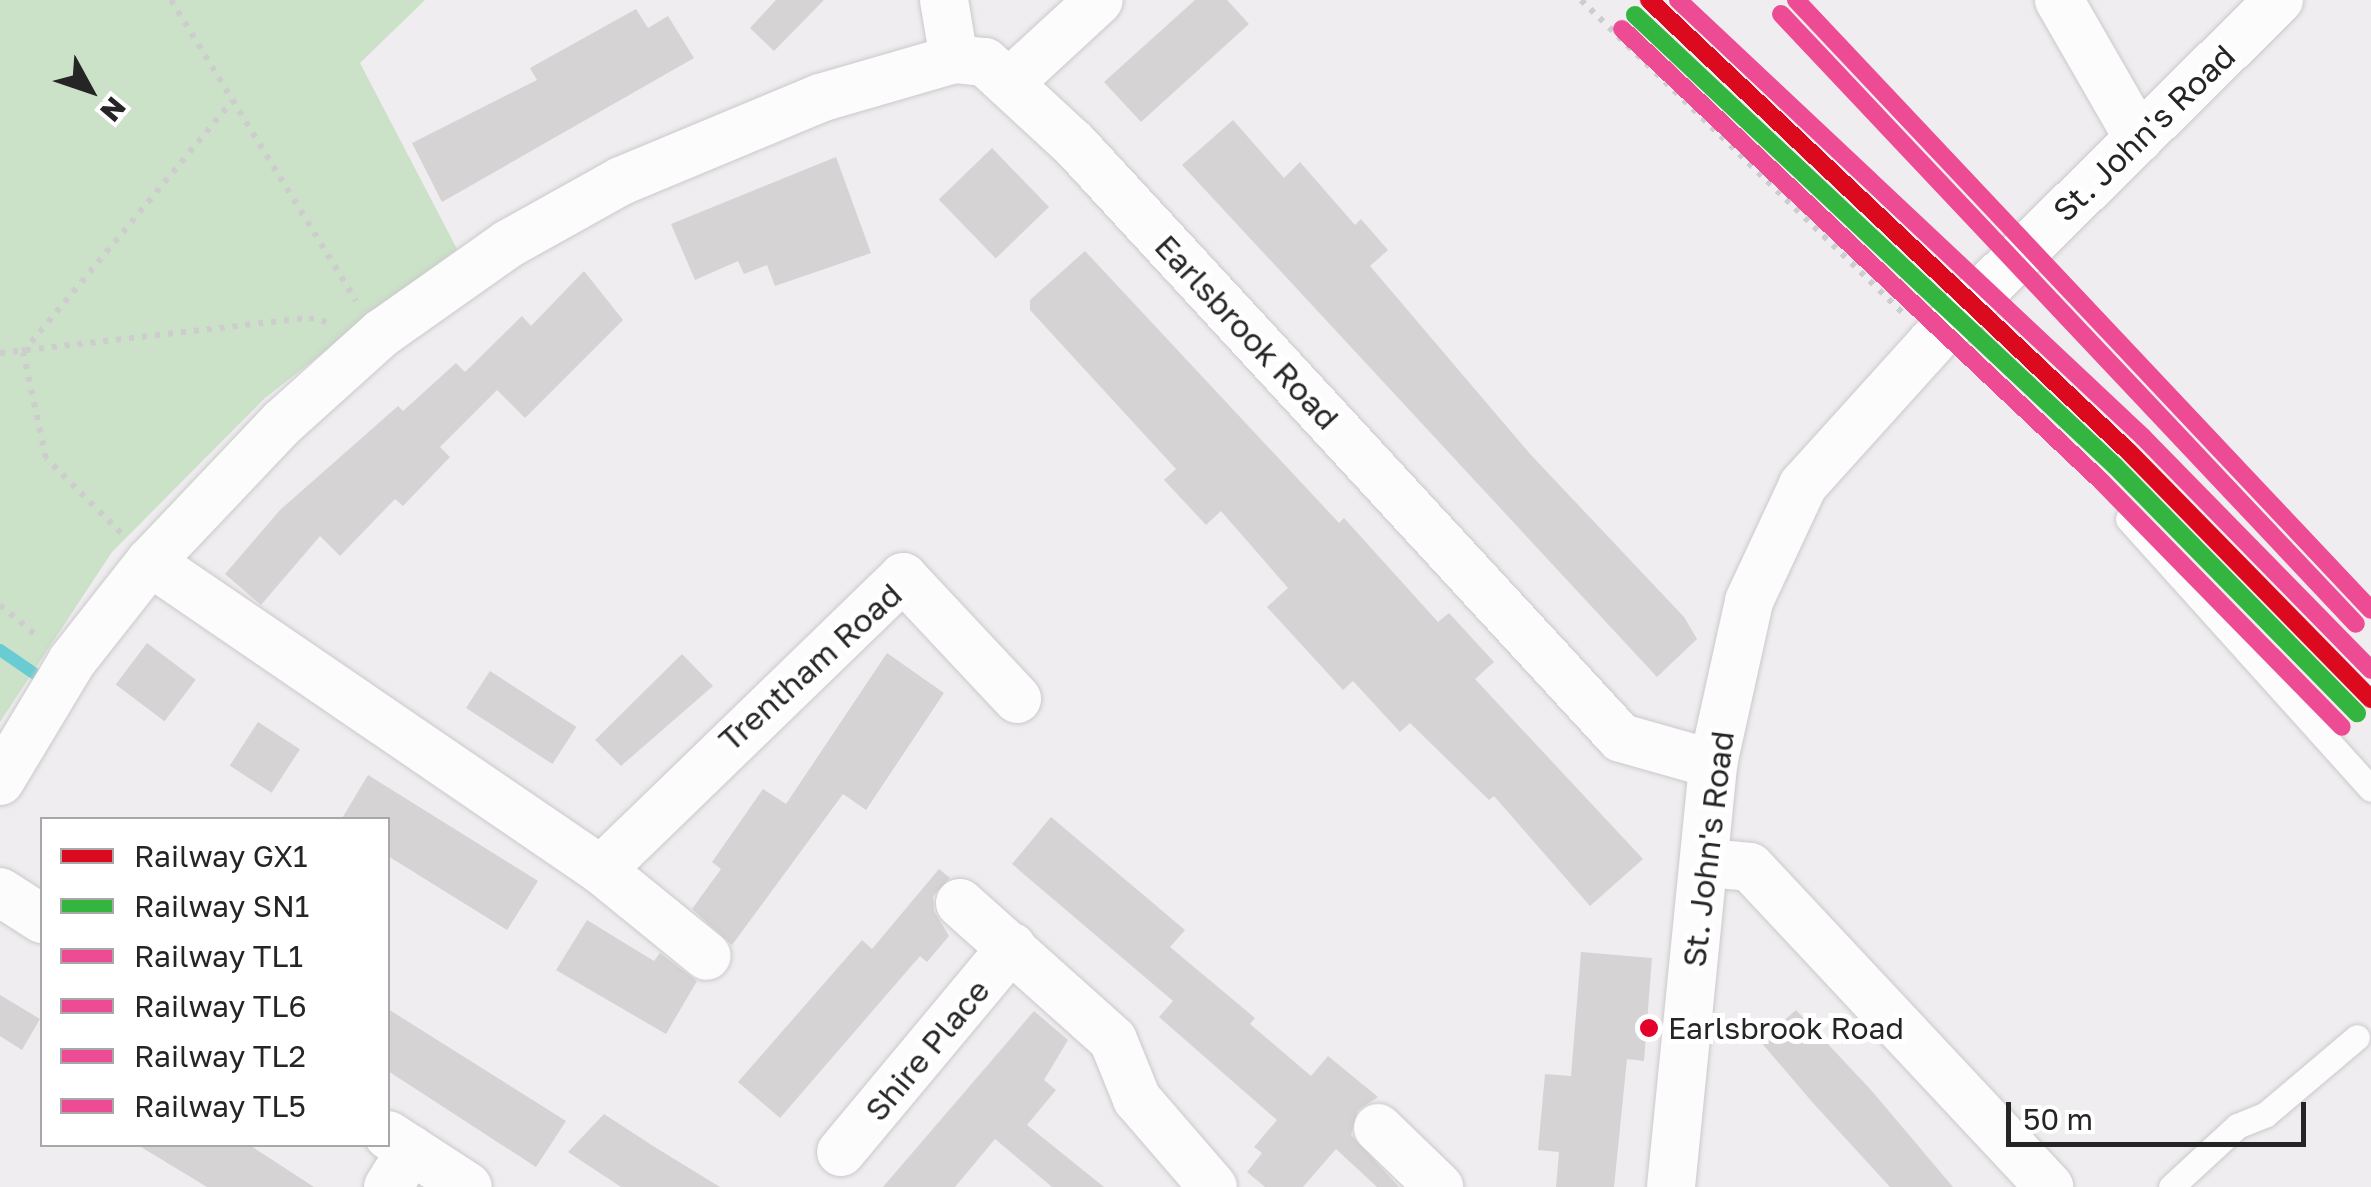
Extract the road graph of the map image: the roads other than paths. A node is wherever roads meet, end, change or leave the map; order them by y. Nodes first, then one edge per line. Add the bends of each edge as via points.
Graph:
1 (944, 0) edge
2 (1099, 0) edge
3 (2059, 0) edge
4 (2280, 0) edge
5 (954, 60) junction
6 (1010, 83) junction
7 (2139, 139) junction
8 (2128, 520) dead end
9 (150, 562) junction
10 (1018, 699) dead end
11 (1713, 764) junction
12 (0, 781) edge
13 (2371, 789) edge
14 (1708, 863) junction
15 (601, 870) junction
16 (0, 892) edge
17 (960, 904) dead end
18 (40, 917) edge
19 (1012, 948) junction
20 (707, 956) dead end
21 (2357, 1037) dead end
22 (1378, 1128) dead end
23 (841, 1152) dead end
24 (396, 1158) edge
25 (468, 1187) edge
26 (1212, 1187) edge
27 (1439, 1187) edge
28 (1671, 1187) edge
29 (2049, 1187) edge
30 (2171, 1187) edge

1 - 5 street
2 - 6 street
3 - 7 street
4 - 7 street, St. John's Road
5 - 6 street, Earlsbrook Road via 984,62
5 - 9 street via 820,98 621,181 508,244 382,334 283,422
6 - 11 street, Earlsbrook Road via 1074,144 1621,738
7 - 11 street, St. John's Road via 1932,341 1803,485 1749,601
8 - 13 lane
9 - 12 street via 72,661
9 - 15 street
10 - 15 street, Trentham Road via 902,577
11 - 14 street, St. John's Road
14 - 28 street, St. John's Road
14 - 29 street via 1750,868
15 - 20 street
16 - 18 street
17 - 19 street, Shire Place
19 - 23 street, Shire Place
19 - 26 street, Shire Place via 1113,1040 1137,1099
21 - 30 lane via 2266,1114 2237,1126
22 - 27 street
24 - 25 street

